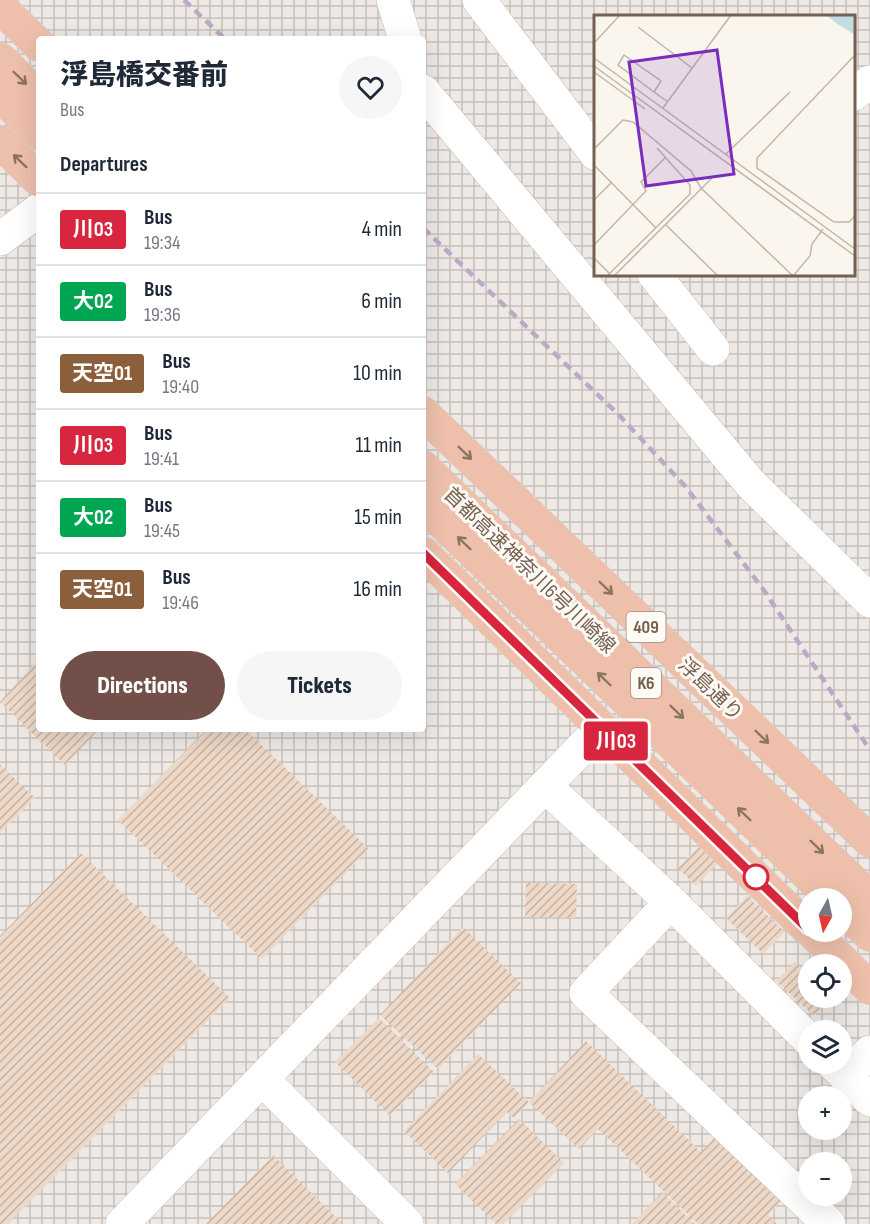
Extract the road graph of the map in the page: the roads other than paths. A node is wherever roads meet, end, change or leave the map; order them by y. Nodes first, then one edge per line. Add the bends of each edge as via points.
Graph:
1 (393, 0) edge
2 (479, 0) edge
3 (0, 7) edge
4 (404, 36) edge
5 (36, 42) edge
6 (0, 59) edge
7 (870, 82) edge
8 (855, 93) edge
9 (36, 94) edge
10 (426, 95) edge
11 (0, 96) edge
12 (36, 130) edge
13 (0, 142) edge
14 (594, 151) edge
15 (36, 177) edge
16 (36, 212) edge
17 (0, 239) edge
18 (656, 276) edge
19 (713, 349) dead end
20 (426, 416) edge
21 (426, 470) edge
22 (426, 507) edge
23 (426, 556) edge
24 (870, 601) edge
25 (602, 727) junction
26 (545, 786) junction
27 (870, 841) edge
28 (822, 888) edge
29 (870, 898) edge
30 (671, 902) junction
31 (798, 918) edge
32 (852, 918) edge
33 (870, 935) edge
34 (822, 942) edge
35 (870, 988) edge
36 (798, 1029) edge
37 (870, 1052) edge
38 (852, 1062) edge
39 (843, 1074) edge
40 (262, 1079) junction
41 (870, 1100) edge
42 (122, 1224) edge
43 (407, 1224) edge
44 (830, 1224) edge

1 - 4 lane
2 - 14 lane
3 - 5 highway
6 -> 9 highway
7 - 8 lane
10 - 24 lane via 750,483
11 - 12 highway
15 -> 13 highway
16 - 17 lane
18 - 19 lane
20 -> 27 highway, 浮島通り / 409
21 -> 29 highway, 首都高速神奈川6号川崎線 / K6
28 -> 22 highway, 首都高速神奈川6号川崎線 / K6
23 - 25 highway
25 - 26 lane
25 - 31 highway
26 - 30 lane
26 - 40 lane
30 - 36 lane
30 - 44 lane via 586,993
32 - 33 highway
34 - 35 highway
37 - 38 lane
39 - 41 lane
40 - 42 lane
40 - 43 lane

